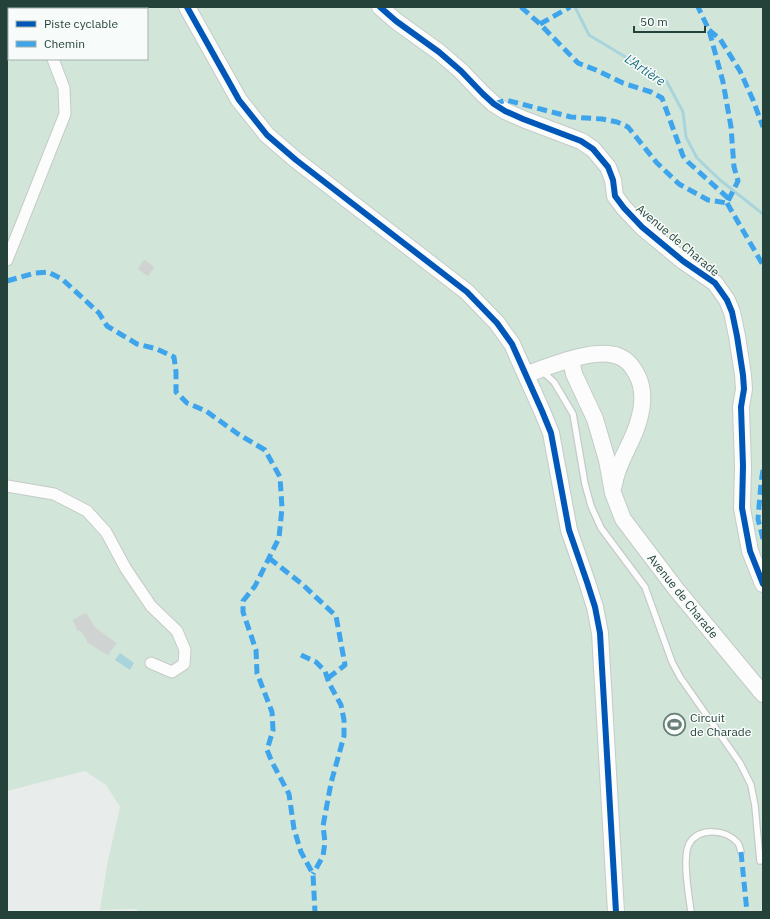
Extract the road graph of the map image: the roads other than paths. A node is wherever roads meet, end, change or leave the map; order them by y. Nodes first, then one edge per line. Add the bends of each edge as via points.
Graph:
1 (187, 7) edge
2 (380, 7) edge
3 (53, 60) edge
4 (7, 260) edge
5 (571, 360) junction
6 (533, 371) junction
7 (7, 486) edge
8 (613, 493) junction
9 (763, 584) edge
10 (151, 663) dead end
11 (763, 694) edge
12 (741, 852) dead end
13 (760, 861) dead end
14 (616, 912) edge
15 (691, 912) edge

1 - 6 street via 239,100 267,135 467,292 505,333
2 - 9 street, Avenue de Charade via 439,52 505,111 581,141 593,149 608,167 615,196 624,208 642,227 714,283 727,300 732,312 743,375 742,508 750,551
3 - 4 street via 64,88 65,114
5 - 6 street
5 - 8 street, Avenue de Charade via 574,374 595,419
5 - 8 street via 599,354 618,356 630,363 639,378 643,396 642,408 638,424 618,469
6 - 13 lane via 554,382 573,414 591,506 602,528 645,587 672,662 680,677 740,763 751,786
6 - 14 street via 551,433 569,530 591,594 600,633
7 - 10 street via 54,494 87,511 106,532 150,606 177,631 186,650 184,664 172,672
8 - 11 street, Avenue de Charade via 623,519 632,532
12 - 15 lane via 739,844 722,834 706,832 694,838 689,844 686,863

